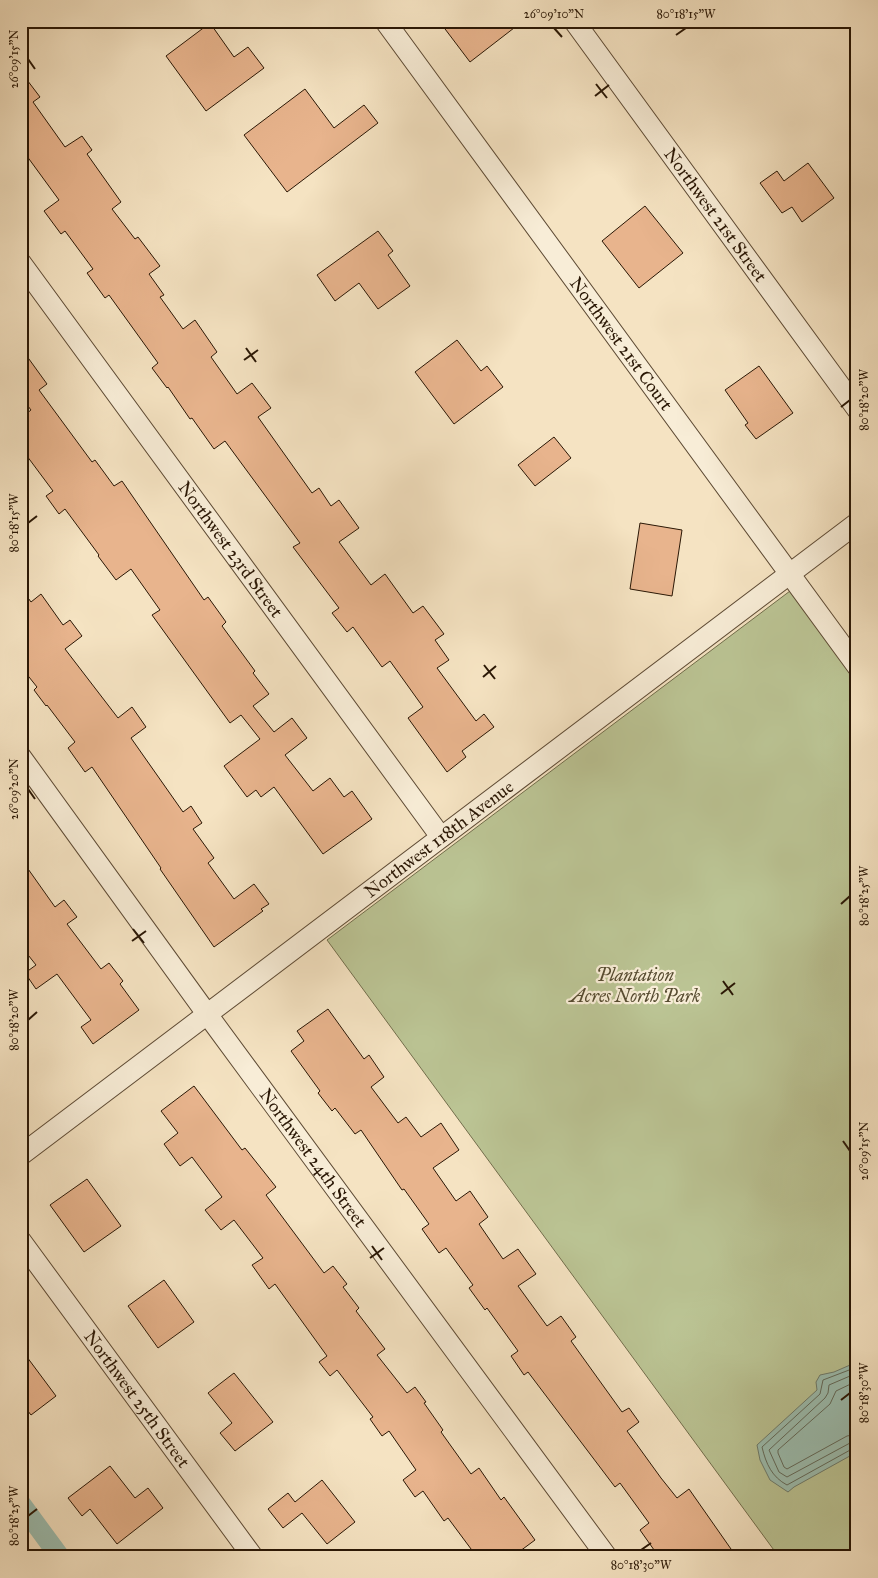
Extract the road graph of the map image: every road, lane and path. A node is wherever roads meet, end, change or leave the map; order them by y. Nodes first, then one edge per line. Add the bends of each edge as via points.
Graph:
1 (385, 21) edge
2 (574, 21) edge
3 (21, 263) edge
4 (857, 408) edge
5 (857, 523) edge
6 (790, 574) junction
7 (857, 666) edge
8 (21, 757) edge
9 (441, 837) junction
10 (207, 1014) junction
11 (21, 1155) edge
12 (21, 1241) edge
13 (253, 1557) edge
14 (607, 1557) edge

1 - 6 street, Northwest 21st Court
2 - 4 street, Northwest 21st Street
3 - 9 street, Northwest 23rd Street
5 - 6 street, Northwest 118th Avenue
6 - 7 street, Northwest 21st Court
6 - 9 street, Northwest 118th Avenue
8 - 10 street, Northwest 24th Street
9 - 10 street, Northwest 118th Avenue
10 - 11 street, Northwest 118th Avenue
10 - 14 street, Northwest 24th Street
12 - 13 street, Northwest 25th Street

